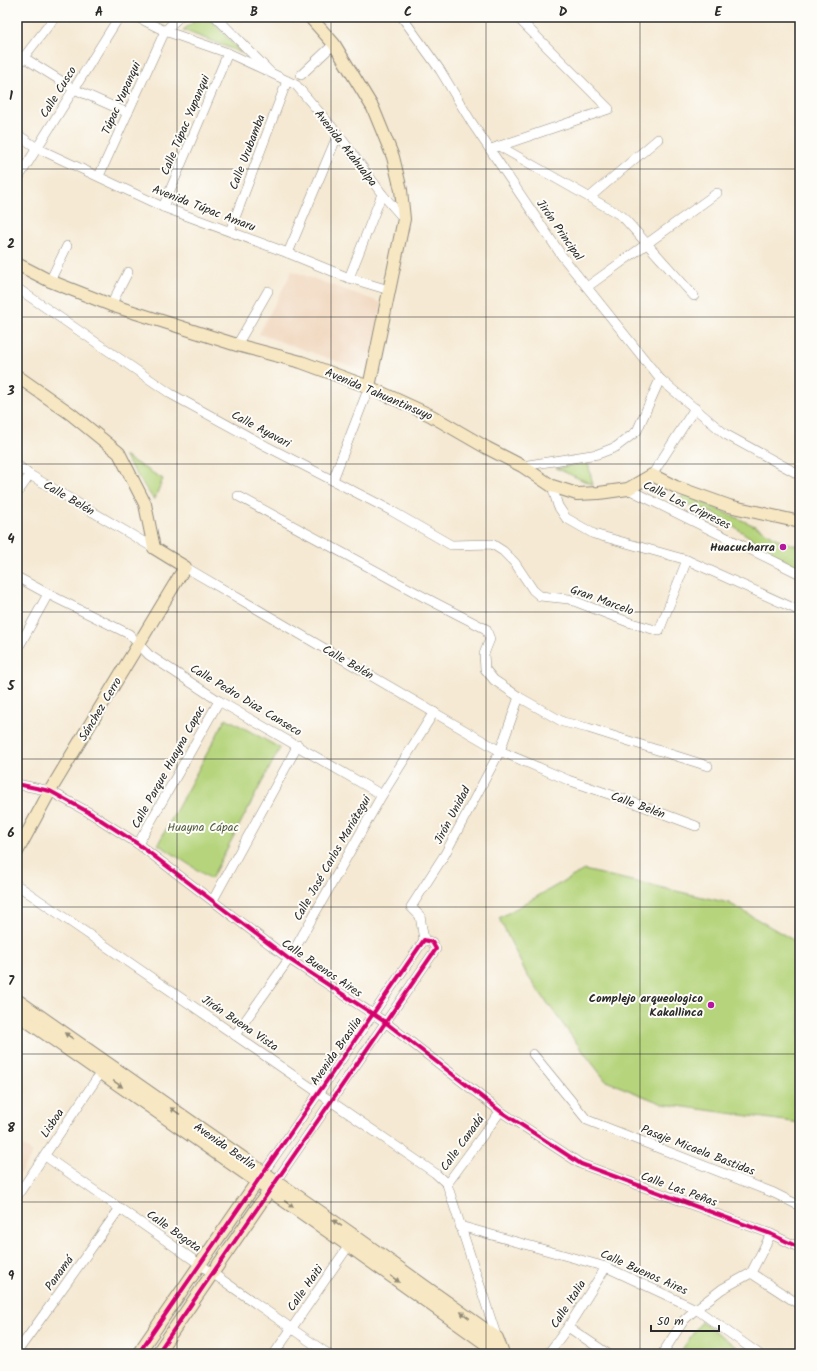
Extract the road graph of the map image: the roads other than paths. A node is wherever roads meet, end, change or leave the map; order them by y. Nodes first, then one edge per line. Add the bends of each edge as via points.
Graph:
1 (55, 17) edge
2 (119, 17) edge
3 (137, 17) edge
4 (179, 17) edge
5 (216, 17) edge
6 (310, 17) edge
7 (402, 17) edge
8 (517, 17) edge
9 (165, 31) junction
10 (334, 44) junction
11 (228, 53) junction
12 (24, 57) junction
13 (17, 66) edge
14 (271, 73) junction
15 (301, 75) dead end
16 (287, 81) junction
17 (74, 89) junction
18 (128, 113) junction
19 (17, 134) edge
20 (338, 134) junction
21 (658, 139) dead end
22 (38, 148) junction
23 (495, 148) junction
24 (99, 176) junction
25 (17, 180) edge
26 (717, 193) dead end
27 (382, 194) junction
28 (590, 197) junction
29 (163, 207) junction
30 (404, 219) junction
31 (230, 231) junction
32 (648, 244) junction
33 (67, 246) dead end
34 (288, 253) junction
35 (17, 264) edge
36 (128, 272) dead end
37 (349, 278) junction
38 (50, 281) junction
39 (587, 287) junction
40 (17, 288) edge
41 (389, 290) junction
42 (268, 292) dead end
43 (694, 296) dead end
44 (111, 305) junction
45 (237, 345) junction
46 (17, 376) edge
47 (660, 379) junction
48 (369, 387) junction
49 (695, 408) junction
50 (17, 465) edge
51 (522, 466) junction
52 (30, 475) junction
53 (800, 475) edge
54 (652, 476) junction
55 (333, 480) junction
56 (552, 486) junction
57 (628, 489) junction
58 (17, 493) edge
59 (238, 496) dead end
60 (800, 522) edge
61 (154, 548) junction
62 (507, 556) joint
63 (687, 560) junction
64 (186, 567) junction
65 (800, 574) edge
66 (17, 577) edge
67 (48, 594) junction
68 (800, 611) edge
69 (140, 644) junction
70 (17, 650) edge
71 (519, 697) junction
72 (218, 701) junction
73 (434, 712) junction
74 (298, 745) junction
75 (500, 751) junction
76 (708, 766) dead end
77 (17, 784) edge
78 (50, 792) junction
79 (382, 795) junction
80 (696, 826) dead end
81 (138, 844) junction
82 (17, 852) edge
83 (17, 885) edge
84 (213, 900) junction
85 (424, 940) junction
86 (289, 959) junction
87 (17, 1000) edge
88 (17, 1014) edge
89 (373, 1014) junction
90 (385, 1022) junction
91 (235, 1035) junction
92 (533, 1054) dead end
93 (104, 1068) junction
94 (319, 1092) junction
95 (331, 1101) junction
96 (497, 1116) dead end
97 (45, 1156) junction
98 (581, 1164) joint
99 (260, 1177) junction
100 (447, 1184) junction
101 (273, 1186) junction
102 (17, 1196) edge
103 (800, 1206) edge
104 (120, 1208) junction
105 (460, 1226) junction
106 (771, 1234) junction
107 (352, 1241) junction
108 (800, 1248) edge
109 (200, 1264) junction
110 (606, 1267) junction
111 (213, 1273) junction
112 (751, 1273) junction
113 (800, 1305) edge
114 (696, 1309) junction
115 (568, 1327) junction
116 (292, 1328) junction
117 (497, 1338) junction
118 (17, 1352) edge
119 (138, 1354) edge
120 (157, 1354) edge
121 (274, 1354) edge
122 (328, 1354) edge
123 (501, 1354) edge
124 (548, 1354) edge
125 (608, 1354) edge
126 (662, 1354) edge
127 (759, 1354) edge

1 - 12 street
2 - 17 street, Calle Cusco
3 - 9 street
4 - 9 street
5 - 14 street
6 - 10 street, Avenida Atahualpa
7 - 23 street, Jirón Principal via 440,70 472,123
8 - 23 street via 609,109
9 - 11 street
9 - 18 street, Túpac Yupanqui
10 - 15 street
10 - 30 street, Avenida Atahualpa via 373,108 392,156 401,190
11 - 14 street
11 - 29 street, Calle Túpac Yupanqui
12 - 13 street
12 - 17 street
14 - 16 street, Avenida Atahualpa
16 - 20 street, Avenida Atahualpa via 296,85
16 - 31 street, Calle Urubamba
17 - 18 street
17 - 22 street, Calle Cusco
18 - 24 street, Túpac Yupanqui
19 - 22 street, Avenida Túpac Amaru
20 - 27 street, Avenida Atahualpa
20 - 34 street
21 - 28 street
22 - 24 street, Avenida Túpac Amaru
22 - 25 street, Calle Cusco
23 - 28 street
23 - 39 street, Jirón Principal via 562,256
24 - 29 street, Avenida Túpac Amaru
26 - 32 street
27 - 30 street, Avenida Atahualpa
27 - 37 street
28 - 32 street via 622,216
29 - 31 street, Avenida Túpac Amaru
30 - 41 street, Avenida Atahualpa
31 - 34 street, Avenida Túpac Amaru
32 - 39 street
32 - 43 street
33 - 38 street
34 - 37 street, Avenida Túpac Amaru
35 - 38 street, Avenida Tahuantinsuyo
36 - 44 street
37 - 41 street, Avenida Túpac Amaru
38 - 44 street, Avenida Tahuantinsuyo
39 - 47 street, Jirón Principal
40 - 55 street, Calle Ayavari via 171,394
41 - 48 street, Avenida Atahualpa
42 - 45 street
44 - 45 street, Avenida Tahuantinsuyo
45 - 48 street, Avenida Tahuantinsuyo via 301,362
46 - 61 street via 71,414 119,453 145,504
47 - 49 street, Jirón Principal
47 - 51 street via 637,431 616,447 598,454
48 - 51 street, Avenida Tahuantinsuyo via 430,415
48 - 55 street
49 - 53 street, Jirón Principal via 726,434
49 - 54 street
50 - 52 street, Calle Belén
51 - 56 street, Avenida Tahuantinsuyo
52 - 58 street
52 - 61 street, Calle Belén
54 - 57 street, Avenida Tahuantinsuyo
54 - 60 street via 729,506
55 - 62 street, Calle Ayavari via 451,545 492,544 504,551
56 - 57 street, Avenida Tahuantinsuyo via 577,494
56 - 63 street via 558,506 566,518 594,534
57 - 65 street, Calle Los Cripreses
59 - 71 street via 486,629 490,639 484,654 486,669 494,680
61 - 64 street, Calle Belén
62 - 63 street, Gran Marcelo via 540,596 569,599 659,631
63 - 68 street
64 - 69 street, Sánchez Cerro
64 - 73 street, Calle Belén
66 - 67 street, Calle Pedro Diaz Canseco
67 - 69 street, Calle Pedro Diaz Canseco via 129,634
67 - 70 street
69 - 72 street, Calle Pedro Diaz Canseco via 149,654
69 - 78 street, Sánchez Cerro
71 - 75 street, Jirón Unidad
71 - 76 street via 563,722
72 - 74 street, Calle Pedro Diaz Canseco
72 - 81 street, Calle Parque Huayna Capac
73 - 75 street, Calle Belén
73 - 79 street, Calle José Carlos Mariátegui
74 - 79 street, Calle Pedro Diaz Canseco
74 - 84 street
75 - 80 street, Calle Belén via 568,780
75 - 85 street, Jirón Unidad via 445,854 411,907 420,916
77 - 78 street, Calle Buenos Aires
78 - 81 street, Calle Buenos Aires via 90,813
78 - 82 street, Sánchez Cerro
79 - 86 street, Calle José Carlos Mariátegui
81 - 84 street, Calle Buenos Aires
83 - 91 street, Jirón Buena Vista
84 - 86 street, Calle Buenos Aires
85 - 89 street, Avenida Brasilia
85 - 90 street, Avenida Brasilia via 432,942 436,949
86 - 89 street, Calle Buenos Aires
86 - 91 street, Calle José Carlos Mariátegui
93 -> 87 street, Avenida Berlín
88 - 93 street, Avenida Berlín
89 - 90 street, Calle Buenos Aires
89 - 94 street, Avenida Brasilia
90 - 95 street, Avenida Brasilia
90 - 98 street, Calle Buenos Aires via 500,1111
91 - 94 street, Jirón Buena Vista
92 - 103 street, Pasaje Micaela Bastidas via 587,1120 774,1193
93 - 97 street, Lisboa
93 - 99 street, Avenida Berlín
94 - 95 street, Jirón Buena Vista
94 - 99 street, Avenida Brasilia
95 - 100 street, Jirón Buena Vista
95 - 101 street, Avenida Brasilia
96 - 100 street, Calle Canadá
97 - 102 street, Lisboa
97 - 104 street, Calle Bogota
98 - 106 street, Calle Las Peñas
99 - 101 street, Avenida Berlín
99 - 109 street, Avenida Brasilia
100 - 105 street
101 - 107 street, Avenida Berlín
101 - 111 street, Avenida Brasilia
104 - 109 street, Calle Bogota
104 - 118 street, Panamá
105 - 110 street, Calle Buenos Aires
105 - 117 street
106 - 108 street, Calle Las Peñas
106 - 112 street
107 - 116 street, Calle Haiti
117 -> 107 street, Avenida Berlín
107 -> 123 street, Avenida Berlín
109 - 111 street, Calle Bogota
109 - 119 street, Avenida Brasilia
110 - 114 street, Calle Buenos Aires
110 - 115 street, Calle Italia
111 - 116 street, Calle Bogota
111 - 120 street, Avenida Brasilia
112 - 113 street
112 - 114 street via 722,1289
114 - 126 street via 684,1320
114 - 127 street, Calle Buenos Aires
115 - 124 street, Calle Italia
115 - 125 street
116 - 121 street, Calle Haiti
116 - 122 street, Calle Bogota
117 - 123 street, Avenida Berlín

